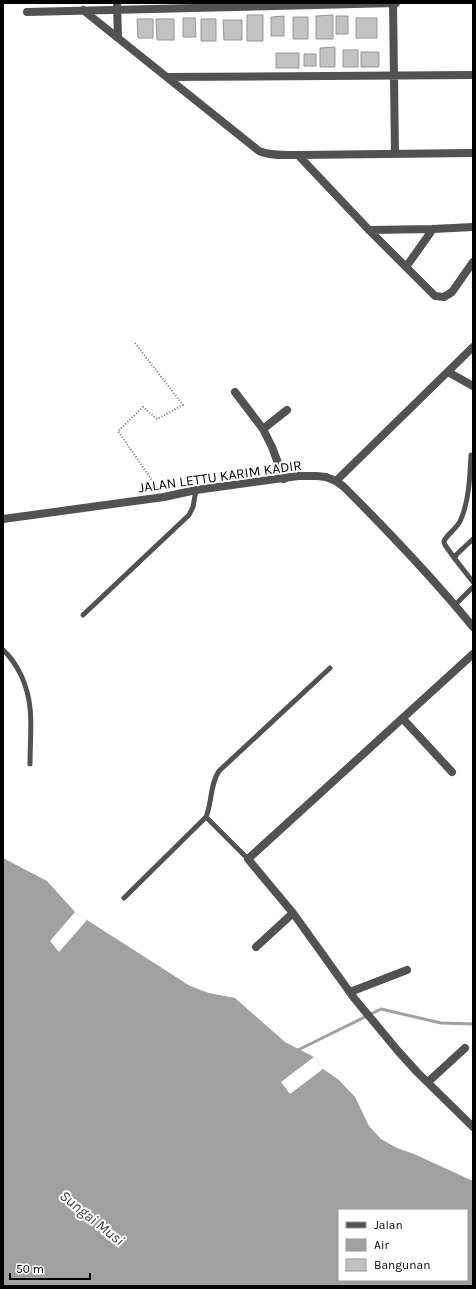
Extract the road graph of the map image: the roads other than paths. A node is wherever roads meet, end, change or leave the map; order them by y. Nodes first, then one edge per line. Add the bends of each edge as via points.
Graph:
1 (393, 3) edge
2 (396, 3) edge
3 (117, 6) edge
4 (83, 10) junction
5 (27, 12) dead end
6 (118, 38) junction
7 (473, 75) edge
8 (394, 76) junction
9 (167, 77) junction
10 (473, 153) edge
11 (394, 154) junction
12 (298, 155) junction
13 (473, 227) edge
14 (369, 230) junction
15 (433, 230) junction
16 (473, 262) edge
17 (406, 267) junction
18 (473, 347) edge
19 (448, 372) junction
20 (473, 386) edge
21 (235, 392) dead end
22 (288, 410) dead end
23 (263, 429) junction
24 (471, 455) dead end
25 (284, 478) junction
26 (336, 481) junction
27 (196, 490) junction
28 (3, 519) edge
29 (473, 539) edge
30 (455, 559) junction
31 (473, 582) edge
32 (473, 587) edge
33 (455, 605) junction
34 (83, 615) dead end
35 (473, 627) edge
36 (3, 650) edge
37 (473, 654) edge
38 (330, 668) dead end
39 (403, 719) junction
40 (30, 764) dead end
41 (452, 772) dead end
42 (206, 817) junction
43 (248, 859) junction
44 (124, 898) dead end
45 (293, 914) junction
46 (256, 947) dead end
47 (407, 970) dead end
48 (350, 992) junction
49 (465, 1048) dead end
50 (428, 1082) junction
51 (473, 1126) edge

1 - 2 street
1 - 3 street
1 - 8 street
3 - 4 street
3 - 6 street
4 - 5 street
4 - 6 street
6 - 9 street
7 - 8 street
8 - 9 street
8 - 11 street
9 - 12 street via 259,151 273,155
10 - 11 street
11 - 12 street
12 - 14 street
13 - 15 street
14 - 15 street
14 - 17 street
15 - 17 street
16 - 17 street via 452,292 444,297 435,296
18 - 19 street
19 - 20 street
19 - 26 street
21 - 23 street
22 - 23 street
23 - 25 street
24 - 30 lane via 462,518 444,541
25 - 26 street, JALAN LETTU KARIM KADIR via 317,476
25 - 27 street, JALAN LETTU KARIM KADIR
26 - 33 street, JALAN LETTU KARIM KADIR via 390,532
27 - 28 street, JALAN LETTU KARIM KADIR via 164,497
27 - 34 lane via 189,515
29 - 30 lane
30 - 31 lane
32 - 33 lane
33 - 35 street, JALAN LETTU KARIM KADIR
36 - 40 lane via 13,660 29,697
37 - 39 street
38 - 42 lane via 219,772 215,778
39 - 41 street
39 - 43 street
42 - 43 lane
42 - 44 lane
43 - 45 street
45 - 46 street
45 - 48 street
47 - 48 street
48 - 50 street via 398,1051
49 - 50 street
50 - 51 street

